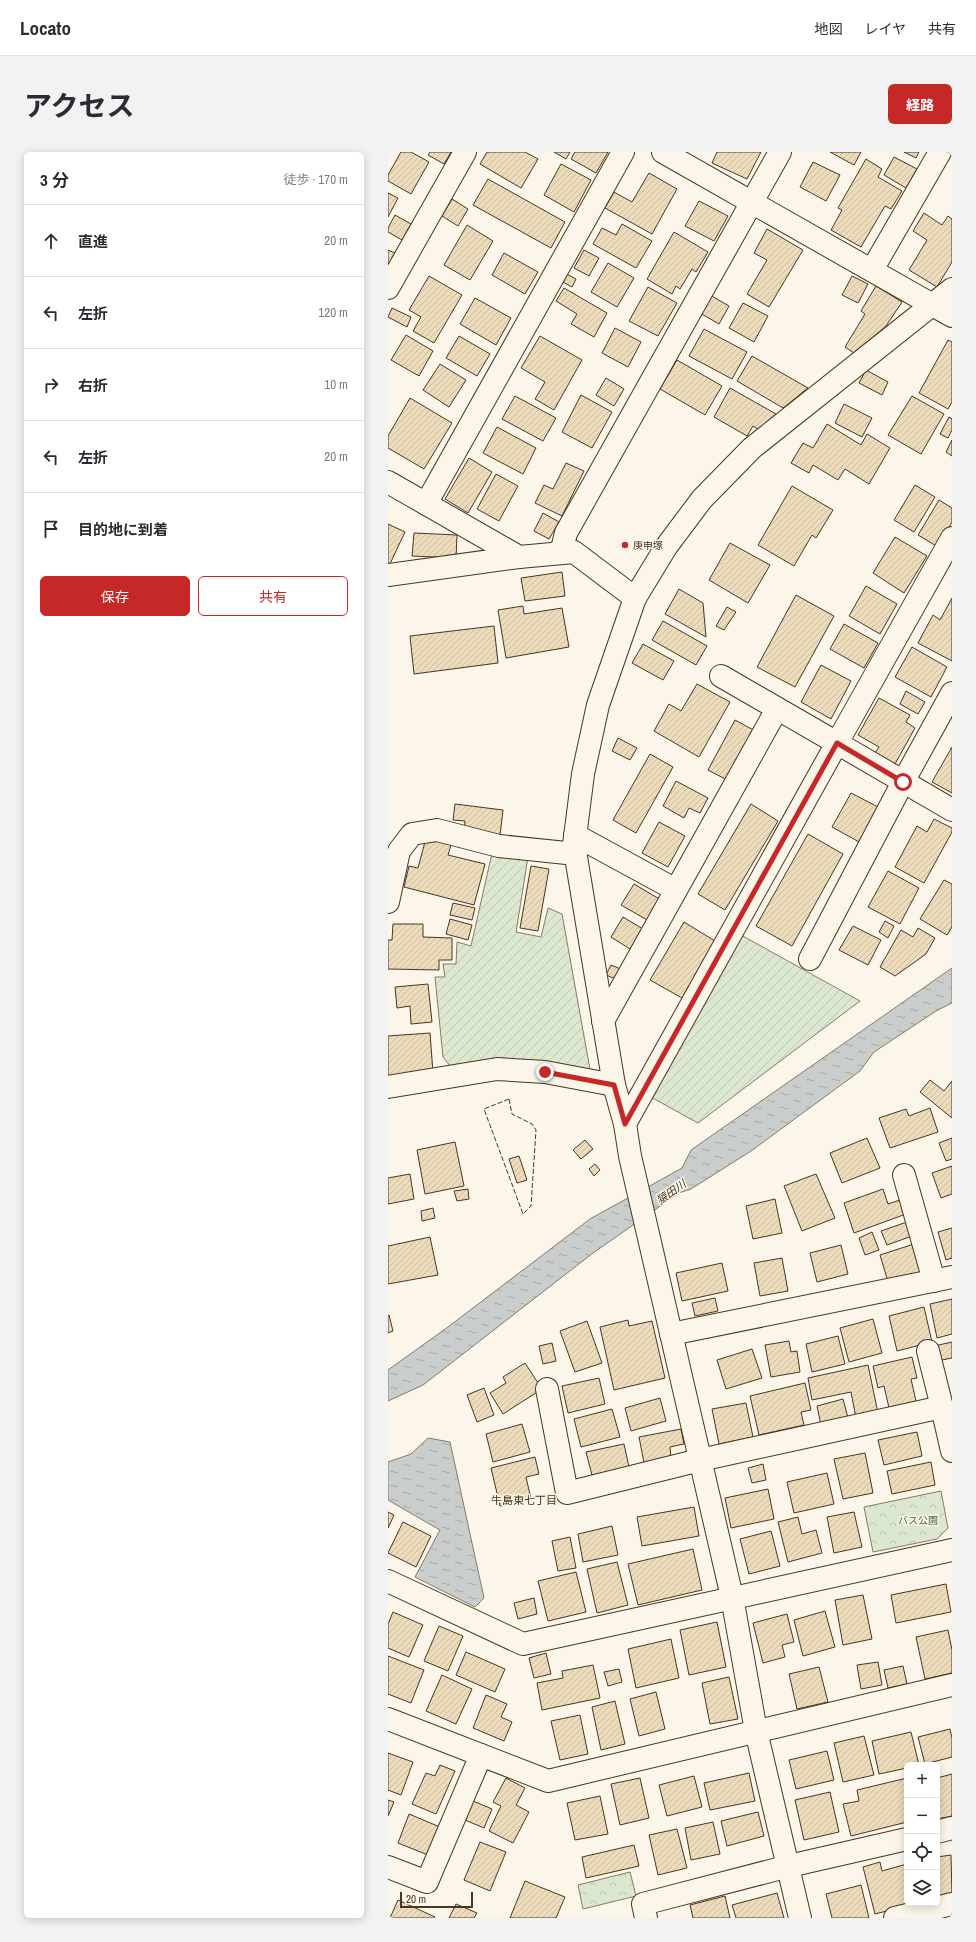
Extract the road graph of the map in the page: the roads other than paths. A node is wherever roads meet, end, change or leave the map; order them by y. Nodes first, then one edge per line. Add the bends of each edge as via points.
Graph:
1 (466, 152) edge
2 (623, 152) edge
3 (663, 152) edge
4 (780, 152) edge
5 (940, 152) edge
6 (751, 202) junction
7 (872, 270) junction
8 (388, 288) edge
9 (952, 289) edge
10 (933, 304) junction
11 (952, 316) edge
12 (388, 482) edge
13 (426, 504) junction
14 (952, 538) edge
15 (561, 553) junction
16 (519, 557) junction
17 (388, 575) edge
18 (634, 598) junction
19 (722, 676) dead end
20 (952, 693) edge
21 (777, 709) junction
22 (837, 743) junction
23 (903, 782) junction
24 (952, 810) edge
25 (576, 844) junction
26 (676, 890) junction
27 (388, 902) edge
28 (810, 959) dead end
29 (603, 1021) junction
30 (614, 1085) junction
31 (388, 1087) edge
32 (625, 1124) junction
33 (904, 1175) dead end
34 (943, 1279) edge
35 (671, 1334) junction
36 (928, 1351) dead end
37 (546, 1389) dead end
38 (942, 1408) junction
39 (952, 1451) edge
40 (700, 1460) junction
41 (952, 1550) edge
42 (388, 1581) edge
43 (732, 1598) junction
44 (952, 1685) edge
45 (388, 1719) edge
46 (756, 1731) junction
47 (481, 1755) junction
48 (952, 1828) edge
49 (940, 1831) edge
50 (904, 1840) edge
51 (789, 1866) junction
52 (388, 1867) edge
53 (952, 1904) edge
54 (646, 1918) edge
55 (800, 1918) edge
56 (895, 1918) edge

1 - 8 street
2 - 13 street
3 - 6 street
4 - 6 street
5 - 7 street
6 - 7 street
6 - 15 street via 566,533
7 - 10 street
9 - 10 street
10 - 11 street
10 - 18 street via 752,448 702,499 666,547
12 - 13 street
13 - 16 street
14 - 22 street
15 - 16 street
15 - 18 street via 574,552
16 - 17 street
18 - 25 street via 598,705 583,774
19 - 21 street
20 - 23 street
21 - 22 street
21 - 26 street
22 - 23 street
22 - 32 street
23 - 24 street
23 - 28 street
25 - 26 street
25 - 27 street via 499,846 437,830 412,834 399,851
25 - 29 street
26 - 29 street
29 - 30 street
30 - 31 street via 545,1072 497,1069
30 - 32 street
32 - 35 street
33 - 34 street
34 - 35 street
35 - 40 street
36 - 38 street
37 - 40 street via 567,1493
38 - 39 street
38 - 40 street
40 - 43 street
41 - 43 street
42 - 43 street via 523,1644
43 - 46 street
44 - 46 street
45 - 47 street
46 - 47 street via 548,1781
46 - 51 street
47 - 52 street via 427,1882
48 - 49 street
50 - 51 street
51 - 54 street via 643,1904
51 - 55 street
53 - 56 street

